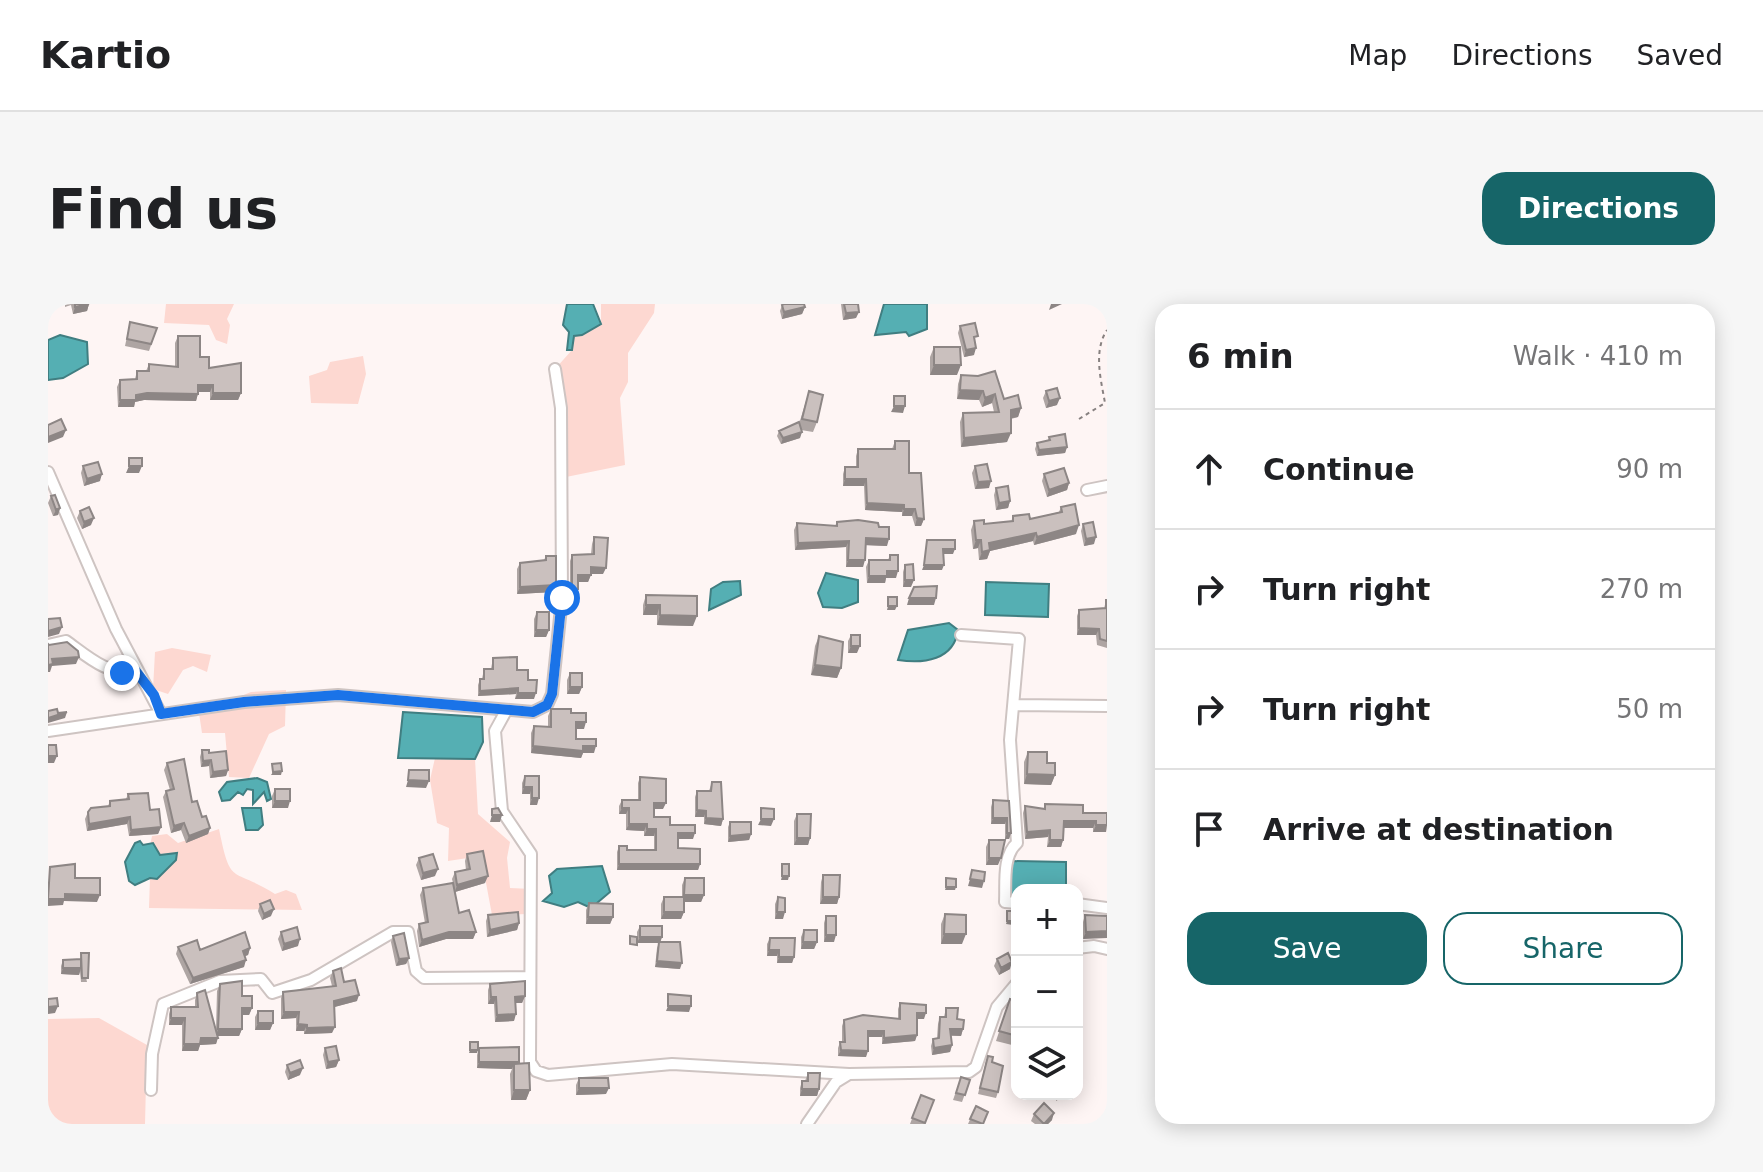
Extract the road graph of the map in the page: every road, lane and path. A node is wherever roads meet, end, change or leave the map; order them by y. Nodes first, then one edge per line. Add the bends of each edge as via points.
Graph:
1 (1095, 304) edge
2 (1107, 314) edge
3 (1107, 330) edge
4 (555, 369) dead end
5 (1079, 419) dead end
6 (48, 472) edge
7 (1107, 486) edge
8 (1087, 490) dead end
9 (961, 635) dead end
10 (48, 645) edge
11 (135, 670) junction
12 (1015, 705) junction
13 (1107, 706) edge
14 (506, 711) junction
15 (161, 714) junction
16 (48, 731) edge
17 (1011, 902) edge
18 (1083, 905) edge
19 (1107, 908) edge
20 (1083, 947) edge
21 (1107, 949) edge
22 (530, 977) junction
23 (1011, 990) edge
24 (849, 1074) junction
25 (151, 1090) dead end
26 (807, 1124) edge

1 - 2 path
3 - 5 path via 1101,339 1099,370 1105,403
4 - 14 street via 561,408 562,598 552,694 547,705 533,712
6 - 11 street
7 - 8 street
9 - 12 street via 1019,639
10 - 11 street via 66,641 102,666 122,673
11 - 15 street
12 - 13 street
12 - 17 street via 1010,740 1017,843 1007,863 1005,902
14 - 15 street via 338,695
14 - 22 street via 495,731 502,811 531,854
15 - 16 street
18 - 19 street
20 - 21 street
22 - 24 street via 530,1062 548,1075 672,1064
22 - 25 street via 424,978 416,971 408,932 393,932 311,980 272,993 261,979 192,989 163,1004
23 - 24 street via 997,1007 976,1067 969,1072
24 - 26 street via 836,1082

